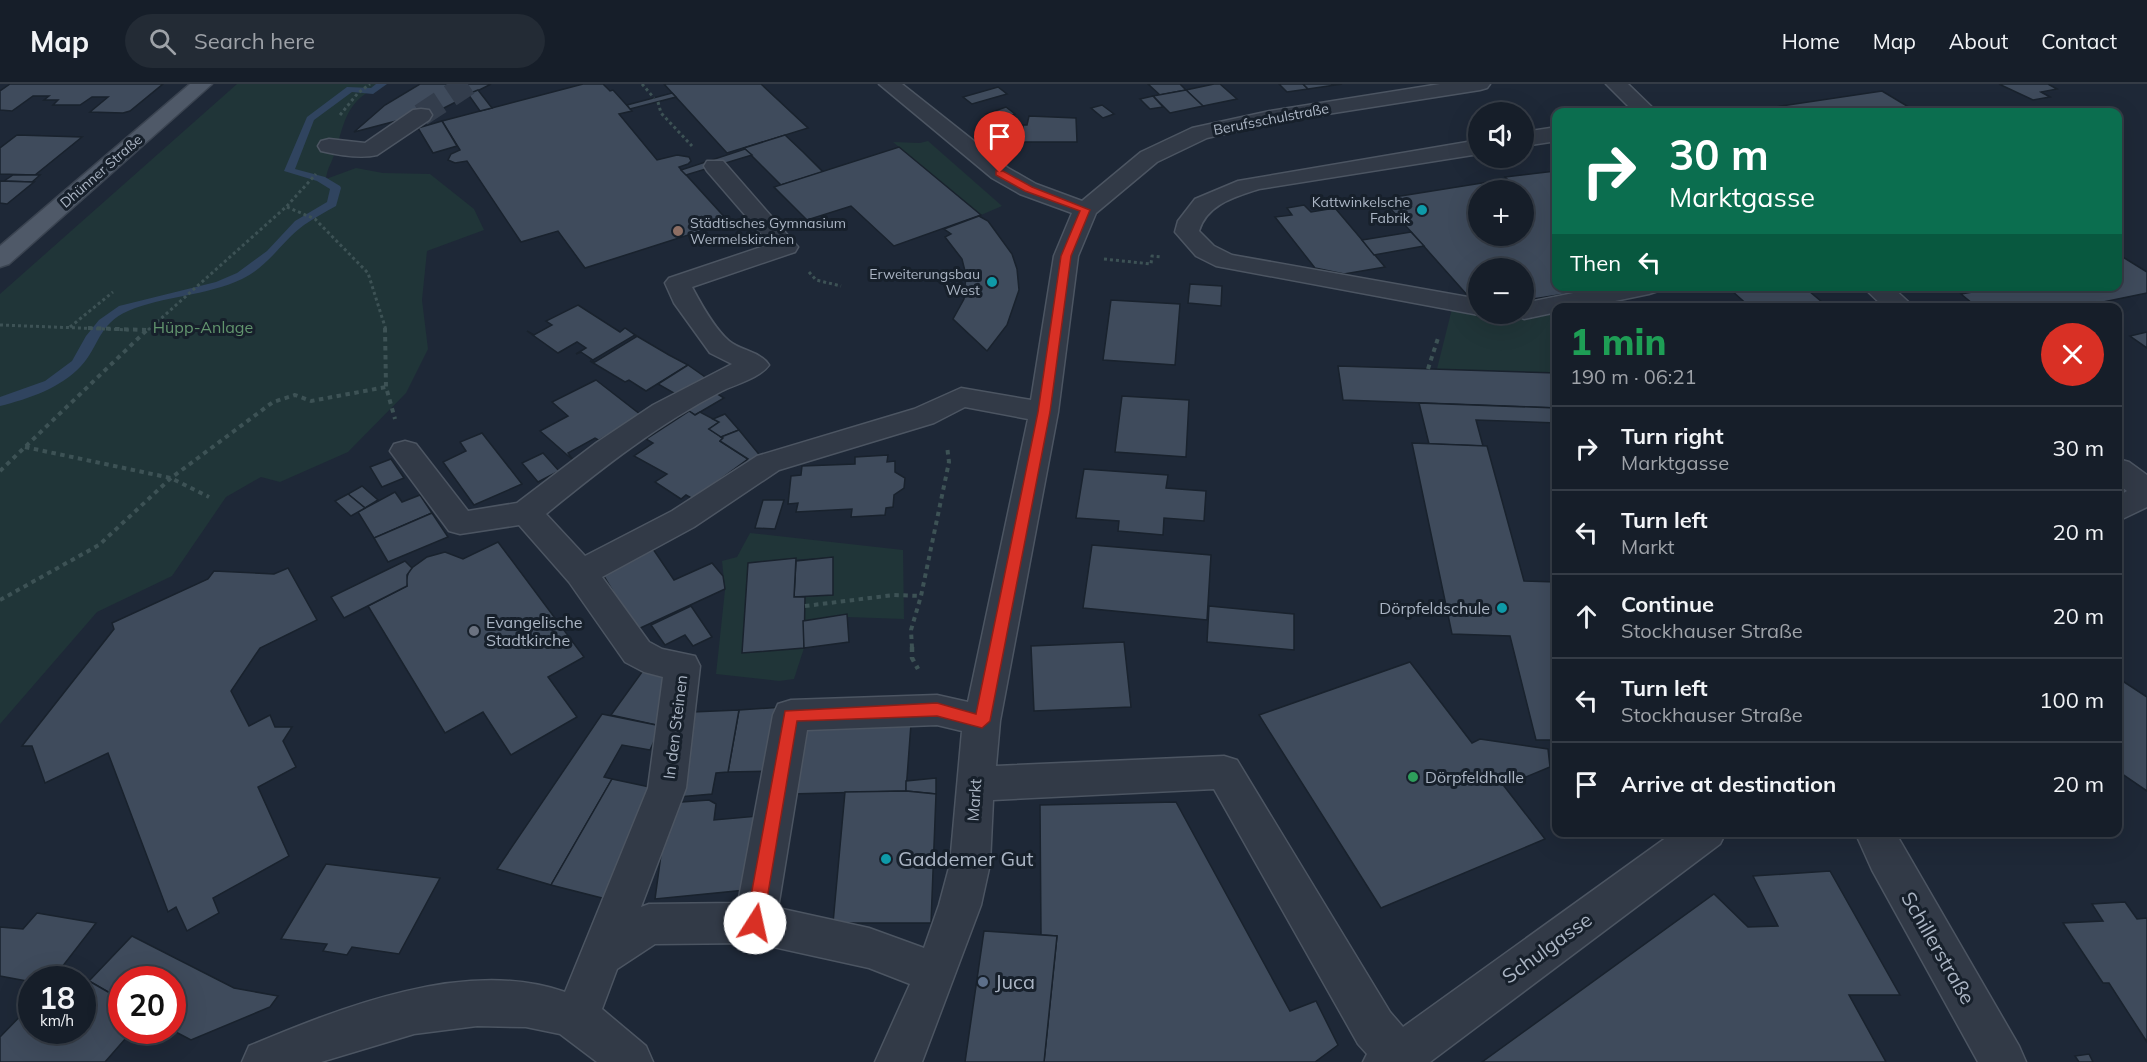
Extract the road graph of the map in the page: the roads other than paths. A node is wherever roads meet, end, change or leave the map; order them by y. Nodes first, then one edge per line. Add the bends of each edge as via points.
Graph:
1 (202, 84) edge
2 (889, 84) edge
3 (1480, 84) edge
4 (1616, 84) edge
5 (1642, 108) edge
6 (422, 115) tunnel mouth
7 (1552, 135) edge
8 (1534, 138) edge
9 (329, 146) dead end
10 (1468, 149) edge
11 (715, 166) dead end
12 (1085, 210) junction
13 (0, 259) edge
14 (1624, 291) edge
15 (1881, 291) edge
16 (1564, 303) edge
17 (1896, 303) edge
18 (1468, 305) edge
19 (1552, 305) edge
20 (1534, 309) edge
21 (1044, 412) junction
22 (405, 451) road end
23 (2122, 472) edge
24 (2147, 491) edge
25 (2122, 507) edge
26 (526, 513) junction
27 (581, 573) junction
28 (982, 721) junction
29 (975, 784) junction
30 (1699, 837) edge
31 (1877, 837) edge
32 (755, 923) junction
33 (603, 954) junction
34 (936, 973) junction
35 (576, 1019) junction
36 (1392, 1059) edge
37 (265, 1062) edge
38 (630, 1062) edge
39 (898, 1062) edge
40 (2003, 1062) edge

1 - 13 main road, Dhünner Straße
2 - 12 street via 1000,173 1028,189
3 - 12 street, Berufsschulstraße via 1270,117 1200,133 1149,157
4 - 5 street
6 - 9 street via 369,150
7 - 8 street
10 - 18 street via 1256,183 1221,194 1205,204 1188,222 1187,232 1205,251 1225,261
11 - 26 street via 786,247 678,283 687,303 720,347 755,365 729,375 644,423
12 - 21 street, Markt via 1066,256
14 - 16 street
15 - 17 street
19 - 20 street
21 - 27 street via 951,403 768,462 683,519
21 - 28 street, Markt
22 - 26 street via 460,523
23 - 24 street
24 - 25 street
26 - 27 street, In den Steinen
27 - 33 street, In den Steinen via 637,652 656,663 682,666 668,788
28 - 29 street, Markt
28 - 32 street via 937,710 791,715
29 - 34 street, Markt via 970,864
29 - 36 street via 1224,772
30 - 36 street, Schulgasse
31 - 40 street, Schillerstraße
32 - 33 street via 649,924
32 - 34 street via 869,948
33 - 35 street
34 - 39 street, Markt
35 - 37 street via 524,1005 428,1007 383,1018
35 - 38 street

